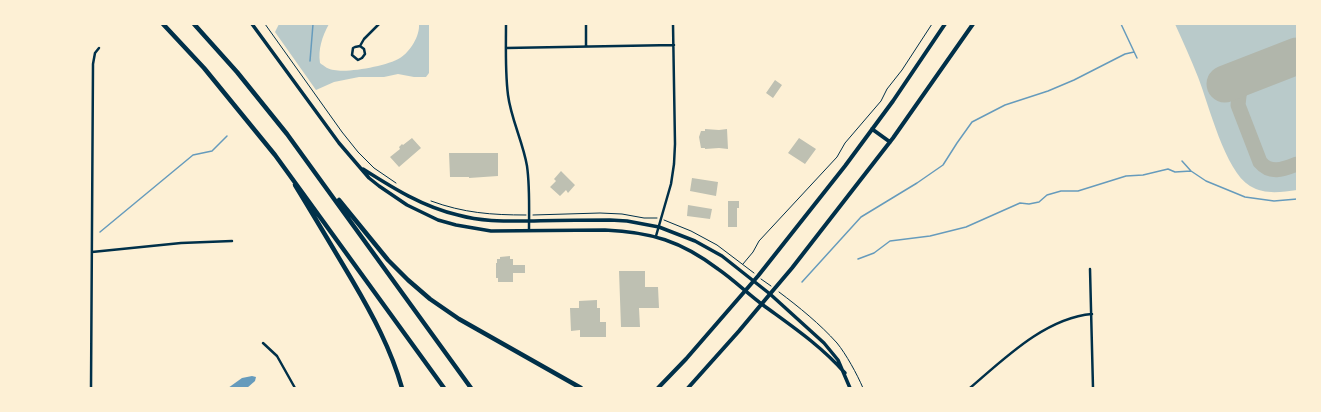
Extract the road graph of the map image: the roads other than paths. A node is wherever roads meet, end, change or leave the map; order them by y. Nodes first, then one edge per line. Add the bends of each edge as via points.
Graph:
1 (163, 24) edge
2 (194, 24) edge
3 (252, 24) edge
4 (379, 24) edge
5 (506, 24) edge
6 (586, 24) edge
7 (673, 24) edge
8 (945, 24) edge
9 (973, 24) edge
10 (674, 45) junction
11 (360, 46) junction
12 (586, 46) junction
13 (98, 48) dead end
14 (506, 48) junction
15 (872, 129) junction
16 (890, 142) junction
17 (276, 155) junction
18 (359, 166) junction
19 (316, 174) junction
20 (529, 221) junction
21 (659, 227) junction
22 (529, 230) junction
23 (656, 236) junction
24 (232, 241) dead end
25 (92, 252) junction
26 (1090, 269) dead end
27 (754, 281) junction
28 (746, 291) junction
29 (770, 294) junction
30 (761, 304) junction
31 (1092, 314) junction
32 (263, 343) dead end
33 (845, 374) junction
34 (91, 388) edge
35 (295, 388) edge
36 (402, 388) edge
37 (444, 388) edge
38 (471, 388) edge
39 (581, 388) edge
40 (658, 388) edge
41 (688, 388) edge
42 (850, 388) edge
43 (970, 388) edge
44 (1092, 388) edge

1 - 17 highway via 204,68
2 - 19 highway via 292,139
3 - 18 main road via 339,143
4 - 11 street
5 - 14 street
6 - 12 street
7 - 10 street
8 - 15 main road
9 - 16 main road
10 - 12 street
10 - 21 street via 674,160
11 - 11 street via 352,51 355,59 364,56 365,51
12 - 14 street
13 - 25 street via 93,64
14 - 20 street via 511,112 527,166
15 - 16 main road
15 - 27 main road
16 - 29 main road
17 - 36 highway via 371,312 384,338
17 - 37 highway
18 - 20 main road via 406,195 445,212 488,220
18 - 22 main road via 391,196 438,220 491,231
19 - 38 highway
19 - 39 highway via 388,260 430,299 459,319
20 - 21 main road via 610,220
20 - 22 street
21 - 23 street
21 - 27 main road via 695,241 722,256
22 - 23 main road via 605,230
23 - 28 main road via 700,256
24 - 25 street via 181,243
25 - 34 street
26 - 31 street
27 - 28 main road
27 - 29 main road
28 - 30 main road
28 - 40 main road
29 - 30 main road
29 - 33 main road via 828,347
30 - 33 main road via 817,345
30 - 41 main road
31 - 43 street via 1077,316 1034,336
31 - 44 street
32 - 35 street via 276,356
33 - 42 main road

